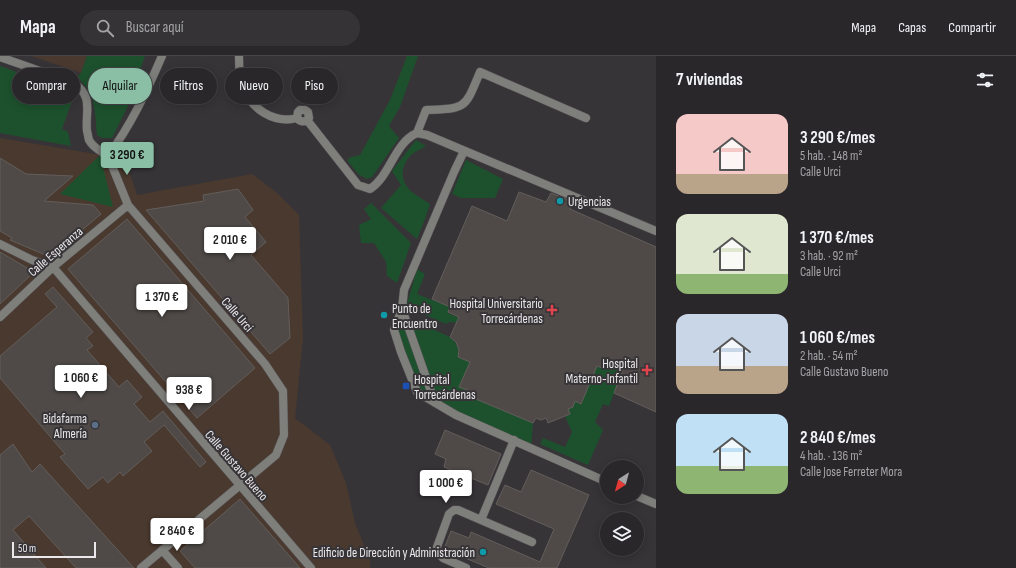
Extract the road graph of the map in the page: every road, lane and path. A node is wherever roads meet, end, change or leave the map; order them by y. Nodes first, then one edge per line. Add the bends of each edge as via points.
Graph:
1 (162, 56) edge
2 (240, 56) edge
3 (0, 57) edge
4 (586, 118) dead end
5 (417, 133) junction
6 (464, 151) junction
7 (108, 156) junction
8 (128, 205) junction
9 (656, 231) edge
10 (0, 244) edge
11 (53, 267) junction
12 (402, 309) junction
13 (0, 317) edge
14 (435, 403) junction
15 (514, 440) junction
16 (600, 479) edge
17 (239, 486) junction
18 (644, 499) edge
19 (656, 504) edge
20 (481, 520) junction
21 (532, 542) dead end
22 (162, 550) junction
23 (141, 568) edge
24 (178, 568) edge
25 (311, 568) edge
26 (466, 568) edge

1 - 7 street via 147,90
2 - 5 street via 242,87 260,111 271,117 307,120 363,188 370,189 383,177 403,144
3 - 7 street via 74,83 81,88 86,95 89,139 94,147
4 - 5 street via 480,72 465,103 457,108 426,110
5 - 6 street
6 - 9 street
6 - 12 street via 404,290
7 - 8 street, Calle Urci
8 - 11 street, Calle Esperanza
8 - 17 street, Calle Urci via 265,364 283,391 284,435 276,455
10 - 11 street
11 - 13 street, Calle Esperanza
11 - 17 street, Calle Gustavo Bueno
12 - 14 street
12 - 14 street via 394,330 401,352 417,392
14 - 15 street
15 - 16 street
15 - 20 street
17 - 22 street
17 - 25 street, Calle Gustavo Bueno
18 - 19 street
20 - 21 street
20 - 26 street via 454,510 449,514 438,547 438,553 443,558
22 - 23 street
22 - 24 street

